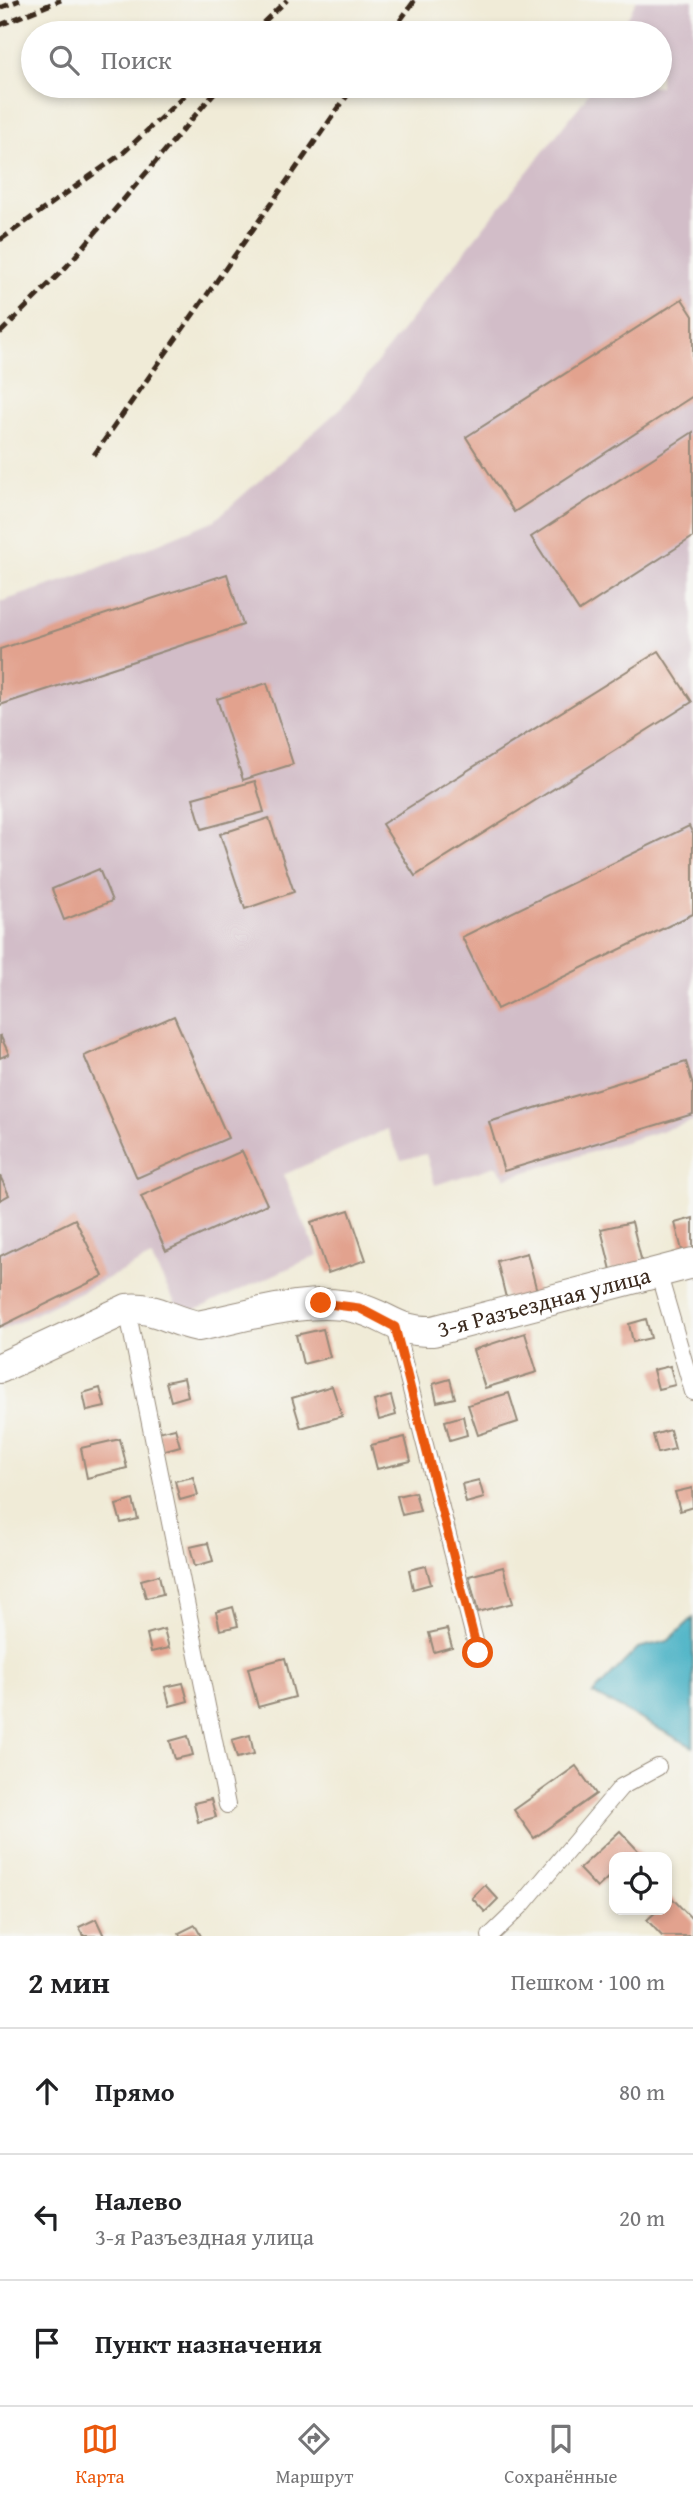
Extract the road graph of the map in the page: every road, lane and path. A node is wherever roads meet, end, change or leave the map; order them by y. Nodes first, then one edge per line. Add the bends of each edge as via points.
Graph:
1 (693, 1263) edge
2 (658, 1272) junction
3 (127, 1309) junction
4 (395, 1327) junction
5 (0, 1368) edge
6 (693, 1392) edge
7 (478, 1653) dead end
8 (658, 1767) dead end
9 (227, 1805) dead end
10 (490, 1936) edge

1 - 2 street, 3-я Разъездная улица
2 - 4 street, 3-я Разъездная улица via 433,1331
2 - 6 lane
3 - 4 street, 3-я Разъездная улица via 161,1311 179,1323 198,1326 321,1303 359,1308
3 - 5 street, 3-я Разъездная улица
3 - 9 lane
4 - 7 lane
8 - 10 lane via 621,1787 522,1905

